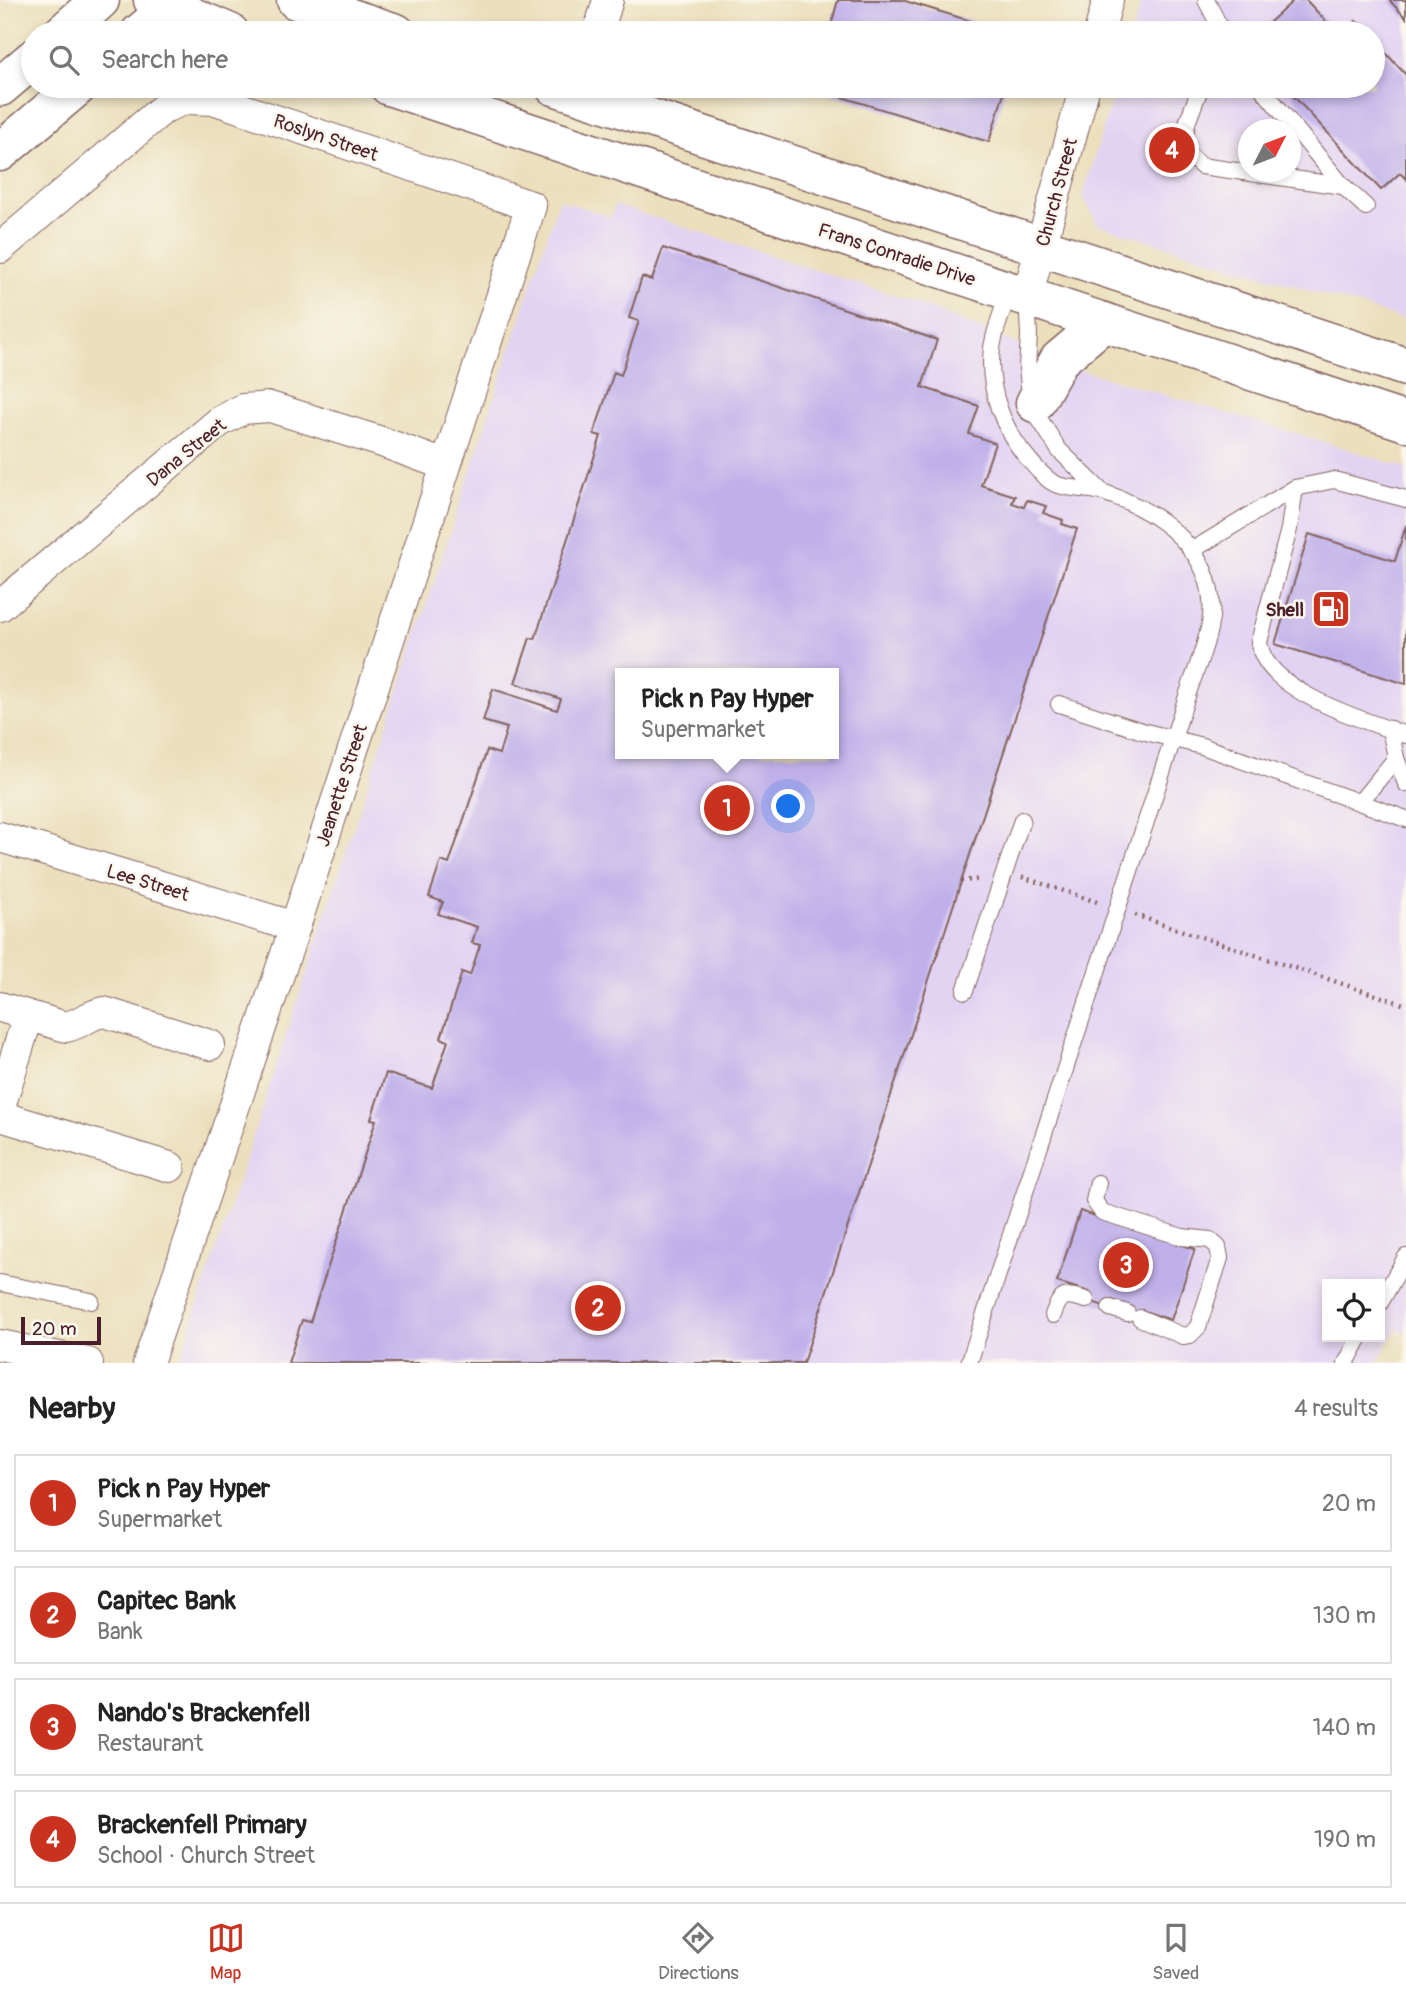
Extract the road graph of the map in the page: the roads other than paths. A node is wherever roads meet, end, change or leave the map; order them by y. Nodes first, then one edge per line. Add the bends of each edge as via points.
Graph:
1 (100, 0) edge
2 (296, 0) edge
3 (608, 0) edge
4 (1108, 0) edge
5 (1206, 0) edge
6 (167, 2) edge
7 (76, 21) edge
8 (150, 21) edge
9 (206, 21) edge
10 (360, 21) edge
11 (602, 21) edge
12 (1102, 21) edge
13 (1216, 21) edge
14 (21, 69) edge
15 (0, 87) edge
16 (64, 98) edge
17 (425, 98) edge
18 (590, 98) edge
19 (1082, 98) edge
20 (1196, 98) edge
21 (1270, 98) edge
22 (0, 152) edge
23 (1343, 186) junction
24 (531, 206) joint
25 (1366, 207) dead end
26 (1041, 247) junction
27 (0, 248) edge
28 (1018, 294) junction
29 (1104, 322) junction
30 (1406, 367) edge
31 (1035, 403) junction
32 (1406, 422) edge
33 (445, 465) junction
34 (1294, 488) junction
35 (1102, 492) junction
36 (1406, 499) edge
37 (1192, 551) junction
38 (0, 606) edge
39 (1059, 704) dead end
40 (1390, 729) junction
41 (1406, 735) edge
42 (1173, 739) junction
43 (1396, 758) junction
44 (1406, 785) edge
45 (1360, 802) junction
46 (1406, 819) edge
47 (1022, 820) dead end
48 (0, 837) edge
49 (295, 928) junction
50 (965, 991) dead end
51 (14, 1011) edge
52 (210, 1045) dead end
53 (0, 1107) edge
54 (0, 1116) edge
55 (170, 1167) dead end
56 (1098, 1184) dead end
57 (1406, 1257) edge
58 (0, 1283) edge
59 (1385, 1294) edge
60 (1086, 1300) dead end
61 (91, 1301) dead end
62 (1110, 1308) dead end
63 (1053, 1315) dead end
64 (1357, 1342) edge
65 (0, 1345) edge
66 (88, 1363) edge
67 (148, 1363) edge
68 (969, 1363) edge
69 (1346, 1363) edge

1 - 7 street
2 - 10 street
3 - 11 street
4 - 12 street
5 - 13 lane
6 - 8 street
6 - 9 street
14 - 15 street
16 - 22 street
17 - 28 street, Frans Conradie Drive
18 - 26 street
19 - 26 street, Church Street
20 - 23 lane via 1184,149 1201,166
21 - 23 lane
23 - 25 lane
24 - 27 street, Roslyn Street via 216,100 186,99 164,108
24 - 33 street, Jeanette Street
26 - 28 street, Church Street
26 - 30 street
28 - 29 street, Frans Conradie Drive
28 - 31 lane via 1029,336 1027,368
28 - 35 lane via 992,350 994,390 1005,424 1023,454 1056,485
29 - 31 street via 1059,360
29 - 32 street, Frans Conradie Drive
31 - 35 lane via 1048,436
33 - 38 street, Dana Street via 270,407 243,409 219,422
33 - 49 street, Jeanette Street
34 - 36 lane via 1334,480
34 - 37 lane
34 - 40 lane via 1260,654 1287,684
35 - 37 lane via 1150,512
37 - 42 lane via 1206,577 1210,618
39 - 42 lane
40 - 41 lane
40 - 43 lane
42 - 45 lane
42 - 68 lane
43 - 44 lane
43 - 45 lane
45 - 46 lane
47 - 50 lane
48 - 49 street, Lee Street
49 - 67 street, Jeanette Street
51 - 52 street via 66,1027 104,1012
51 - 53 street
54 - 55 street
56 - 62 lane via 1094,1201 1102,1212 1182,1237 1210,1240 1220,1252 1195,1331 1183,1336
57 - 59 lane
58 - 61 lane
60 - 63 lane via 1063,1297
64 - 69 lane
65 - 66 street

